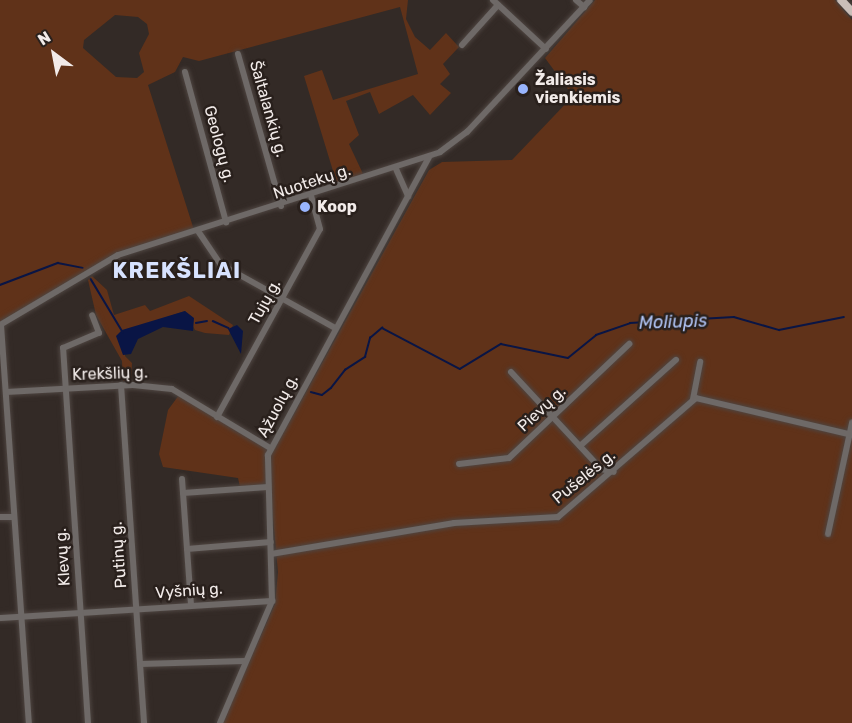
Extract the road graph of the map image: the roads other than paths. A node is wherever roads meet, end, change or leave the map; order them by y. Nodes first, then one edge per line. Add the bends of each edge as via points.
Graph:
1 (576, 0) edge
2 (590, 0) edge
3 (841, 0) edge
4 (496, 2) edge
5 (584, 7) junction
6 (852, 12) edge
7 (462, 45) dead end
8 (546, 49) junction
9 (238, 54) dead end
10 (185, 72) dead end
11 (429, 157) junction
12 (396, 169) junction
13 (311, 196) junction
14 (408, 196) junction
15 (281, 206) junction
16 (226, 222) junction
17 (198, 231) junction
18 (283, 298) junction
19 (92, 315) dead end
20 (0, 325) edge
21 (335, 328) junction
22 (629, 344) dead end
23 (676, 360) dead end
24 (700, 362) dead end
25 (511, 372) dead end
26 (121, 385) junction
27 (65, 388) junction
28 (4, 395) edge
29 (693, 399) junction
30 (217, 417) junction
31 (553, 417) junction
32 (852, 423) edge
33 (851, 434) edge
34 (580, 446) junction
35 (270, 448) junction
36 (459, 464) dead end
37 (614, 472) junction
38 (182, 479) dead end
39 (268, 487) junction
40 (183, 493) junction
41 (14, 517) junction
42 (0, 518) edge
43 (828, 534) dead end
44 (271, 542) junction
45 (188, 549) junction
46 (271, 554) junction
47 (272, 601) junction
48 (191, 604) junction
49 (136, 608) junction
50 (81, 611) junction
51 (21, 617) junction
52 (0, 618) edge
53 (245, 661) junction
54 (140, 664) junction
55 (29, 723) edge
56 (88, 723) edge
57 (144, 723) edge
58 (220, 723) edge

1 - 5 street
2 - 5 street, Nuotekų g.
3 - 6 highway
4 - 7 street
4 - 8 street
5 - 8 street, Nuotekų g.
8 - 11 street, Nuotekų g. via 467,132
9 - 15 street, Šaltalankių g.
10 - 16 street, Geologų g.
11 - 12 street, Nuotekų g.
11 - 14 street, Ąžuolų g.
12 - 13 street, Nuotekų g.
12 - 14 street
13 - 15 street, Nuotekų g.
13 - 18 street, Tujų g. via 320,229
14 - 21 street, Ąžuolų g.
15 - 16 street, Nuotekų g.
16 - 17 street, Nuotekų g.
17 - 18 street via 213,259
17 - 20 street, Nuotekų g. via 104,261
18 - 21 street
18 - 30 street, Tujų g.
19 - 27 street, Klevų g. via 99,333 63,348
20 - 28 street
21 - 35 street, Ąžuolų g.
22 - 31 street, Pievų g.
23 - 34 street
24 - 29 street
25 - 31 street
26 - 27 street, Krekšlių g.
26 - 30 street, Krekšlių g. via 172,389
26 - 49 street, Putinų g.
27 - 28 street, Krekšlių g.
27 - 50 street, Klevų g.
28 - 41 street
29 - 33 street
29 - 37 street, Pušelės g.
30 - 35 street, Krekšlių g.
31 - 34 street
31 - 36 street, Pievų g. via 505,460
32 - 33 street
33 - 43 street
34 - 37 street via 602,469
35 - 39 street, Ąžuolų g.
37 - 46 street, Pušelės g. via 558,517 454,523
38 - 40 street
39 - 40 street
39 - 44 street, Ąžuolų g.
40 - 45 street
41 - 42 street
41 - 51 street
44 - 45 street
44 - 46 street, Ąžuolų g.
45 - 48 street
46 - 47 street, Ąžuolų g.
47 - 48 street, Vyšnių g.
47 - 53 street, Ąžuolų g.
48 - 49 street, Vyšnių g.
49 - 50 street, Vyšnių g.
49 - 54 street, Putinų g.
50 - 51 street, Vyšnių g.
50 - 56 street, Klevų g.
51 - 52 street, Vyšnių g.
51 - 55 street
53 - 54 street
53 - 58 street, Ąžuolų g.
54 - 57 street, Putinų g.

